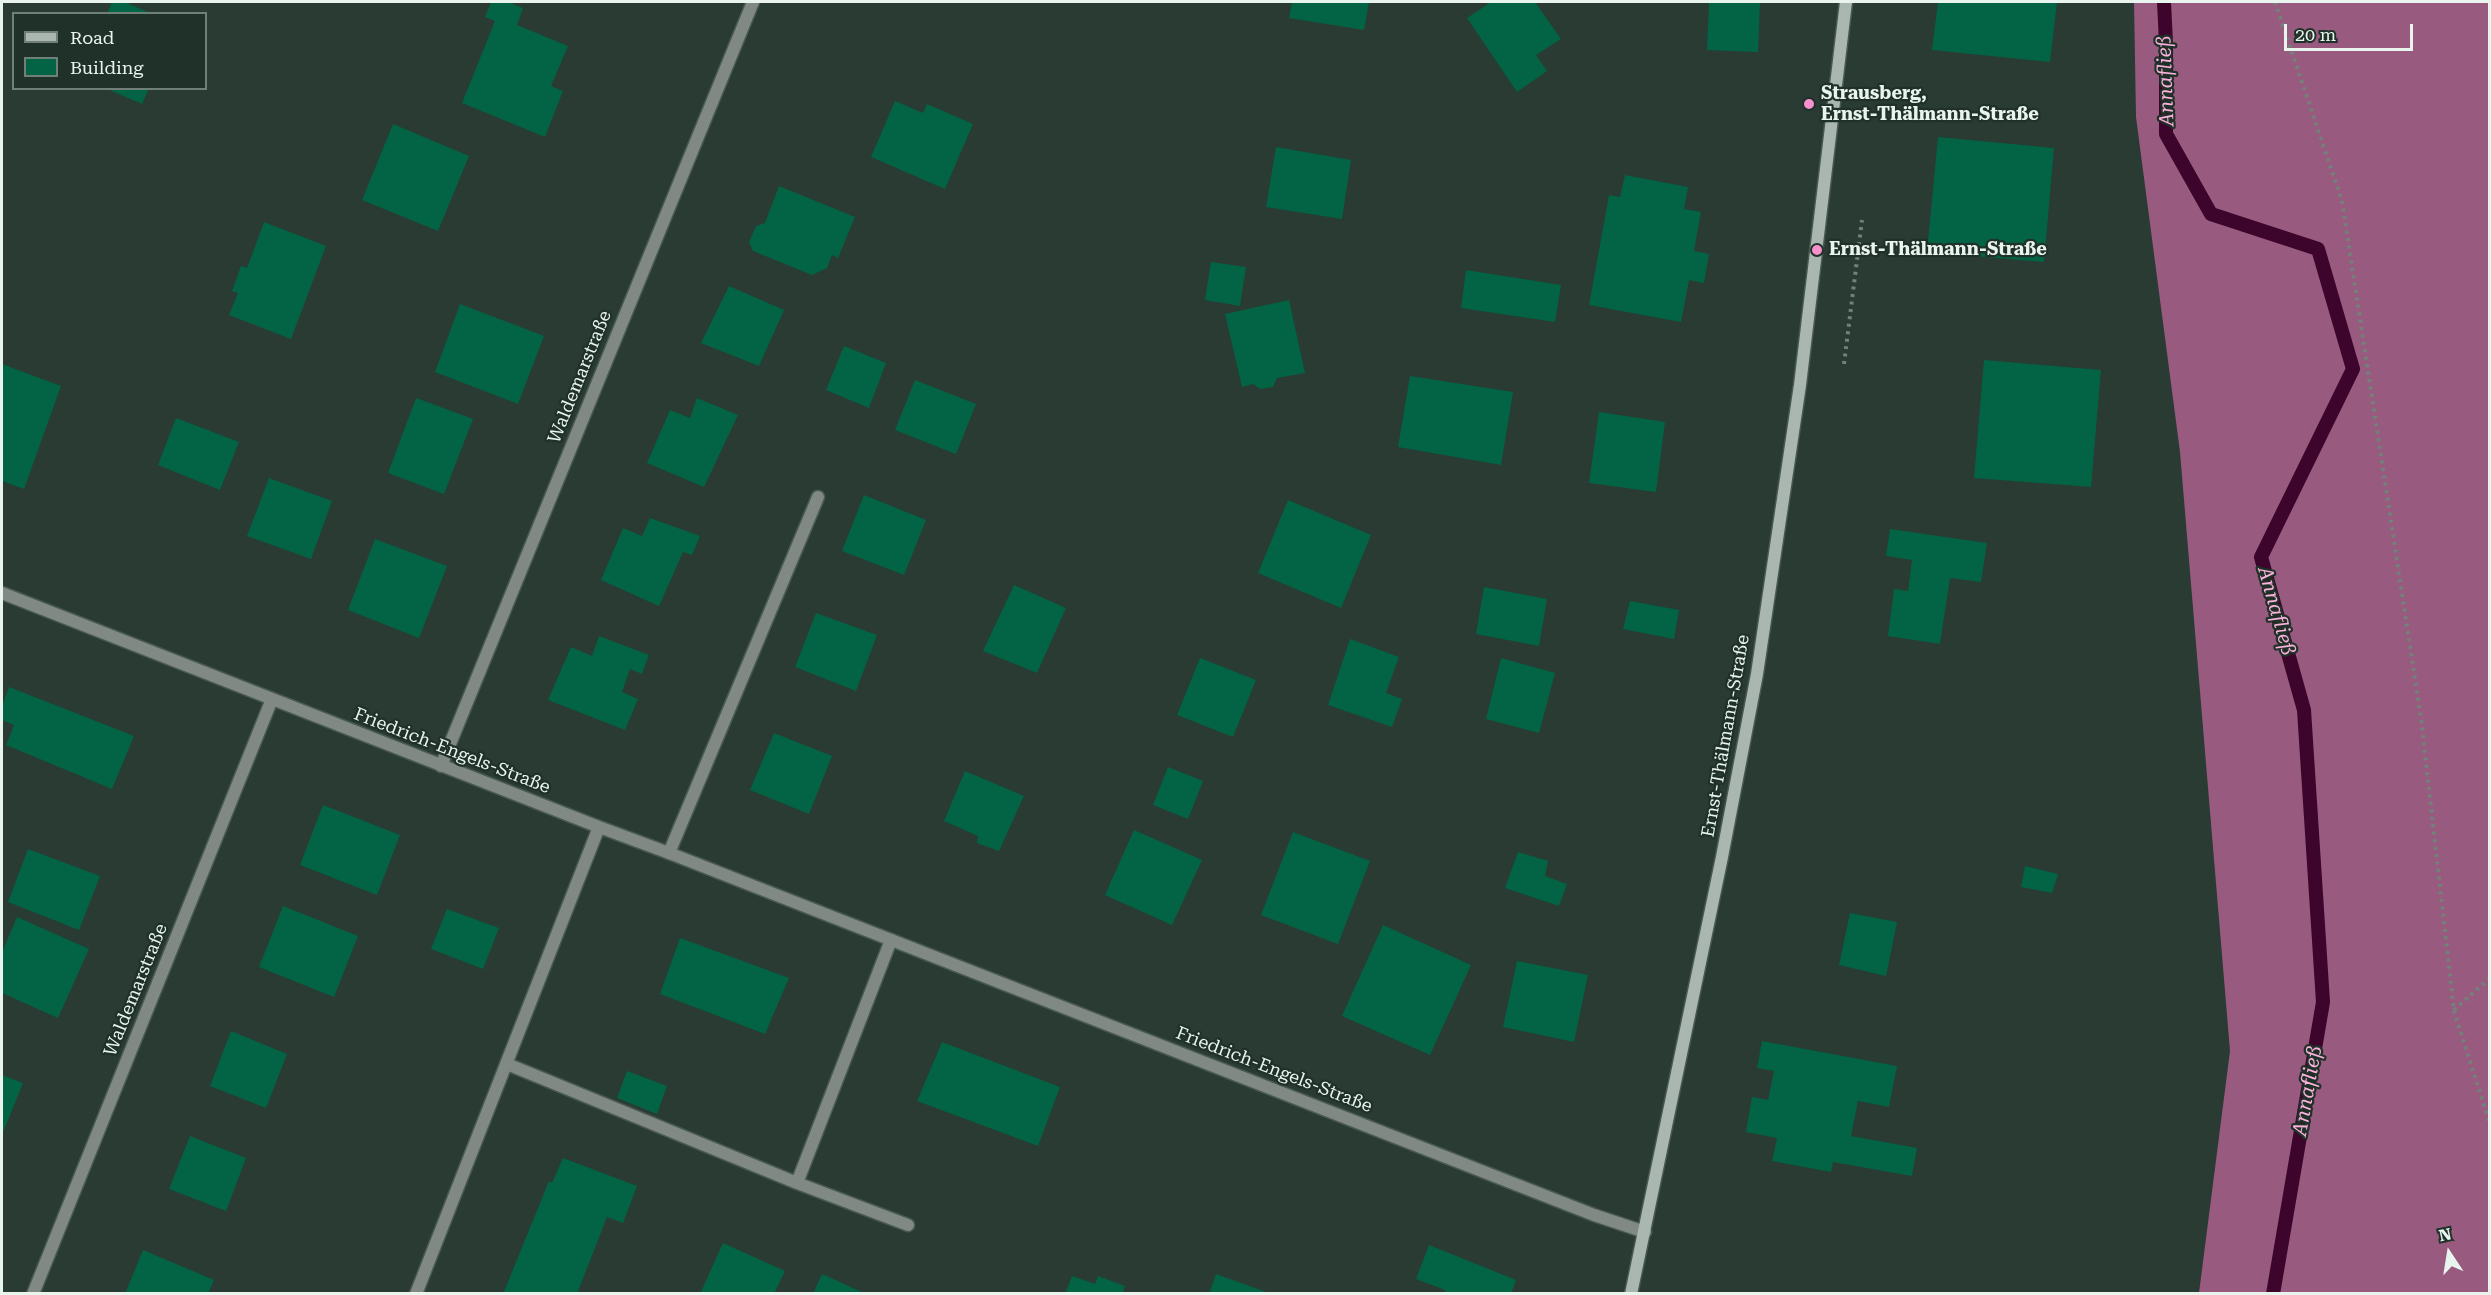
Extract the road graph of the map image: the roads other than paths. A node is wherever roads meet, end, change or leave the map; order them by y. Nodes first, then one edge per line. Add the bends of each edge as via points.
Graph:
1 (753, 2) edge
2 (1846, 2) edge
3 (818, 497) dead end
4 (2, 592) edge
5 (272, 699) junction
6 (441, 766) junction
7 (598, 828) junction
8 (669, 853) junction
9 (891, 940) junction
10 (507, 1064) junction
11 (797, 1183) junction
12 (908, 1225) dead end
13 (1645, 1232) junction
14 (33, 1293) edge
15 (416, 1293) edge
16 (1630, 1293) edge

1 - 6 street, Waldemarstraße
2 - 13 main road, Ernst-Thälmann-Straße via 1800,385 1758,674
3 - 8 street
4 - 5 street, Friedrich-Engels-Straße
5 - 6 street, Friedrich-Engels-Straße
5 - 14 street, Waldemarstraße
6 - 7 street, Friedrich-Engels-Straße
7 - 8 street, Friedrich-Engels-Straße
7 - 10 street
8 - 9 street, Friedrich-Engels-Straße
9 - 11 street
9 - 13 street, Friedrich-Engels-Straße
10 - 11 street
10 - 15 street
11 - 12 street
13 - 16 main road, Ernst-Thälmann-Straße

